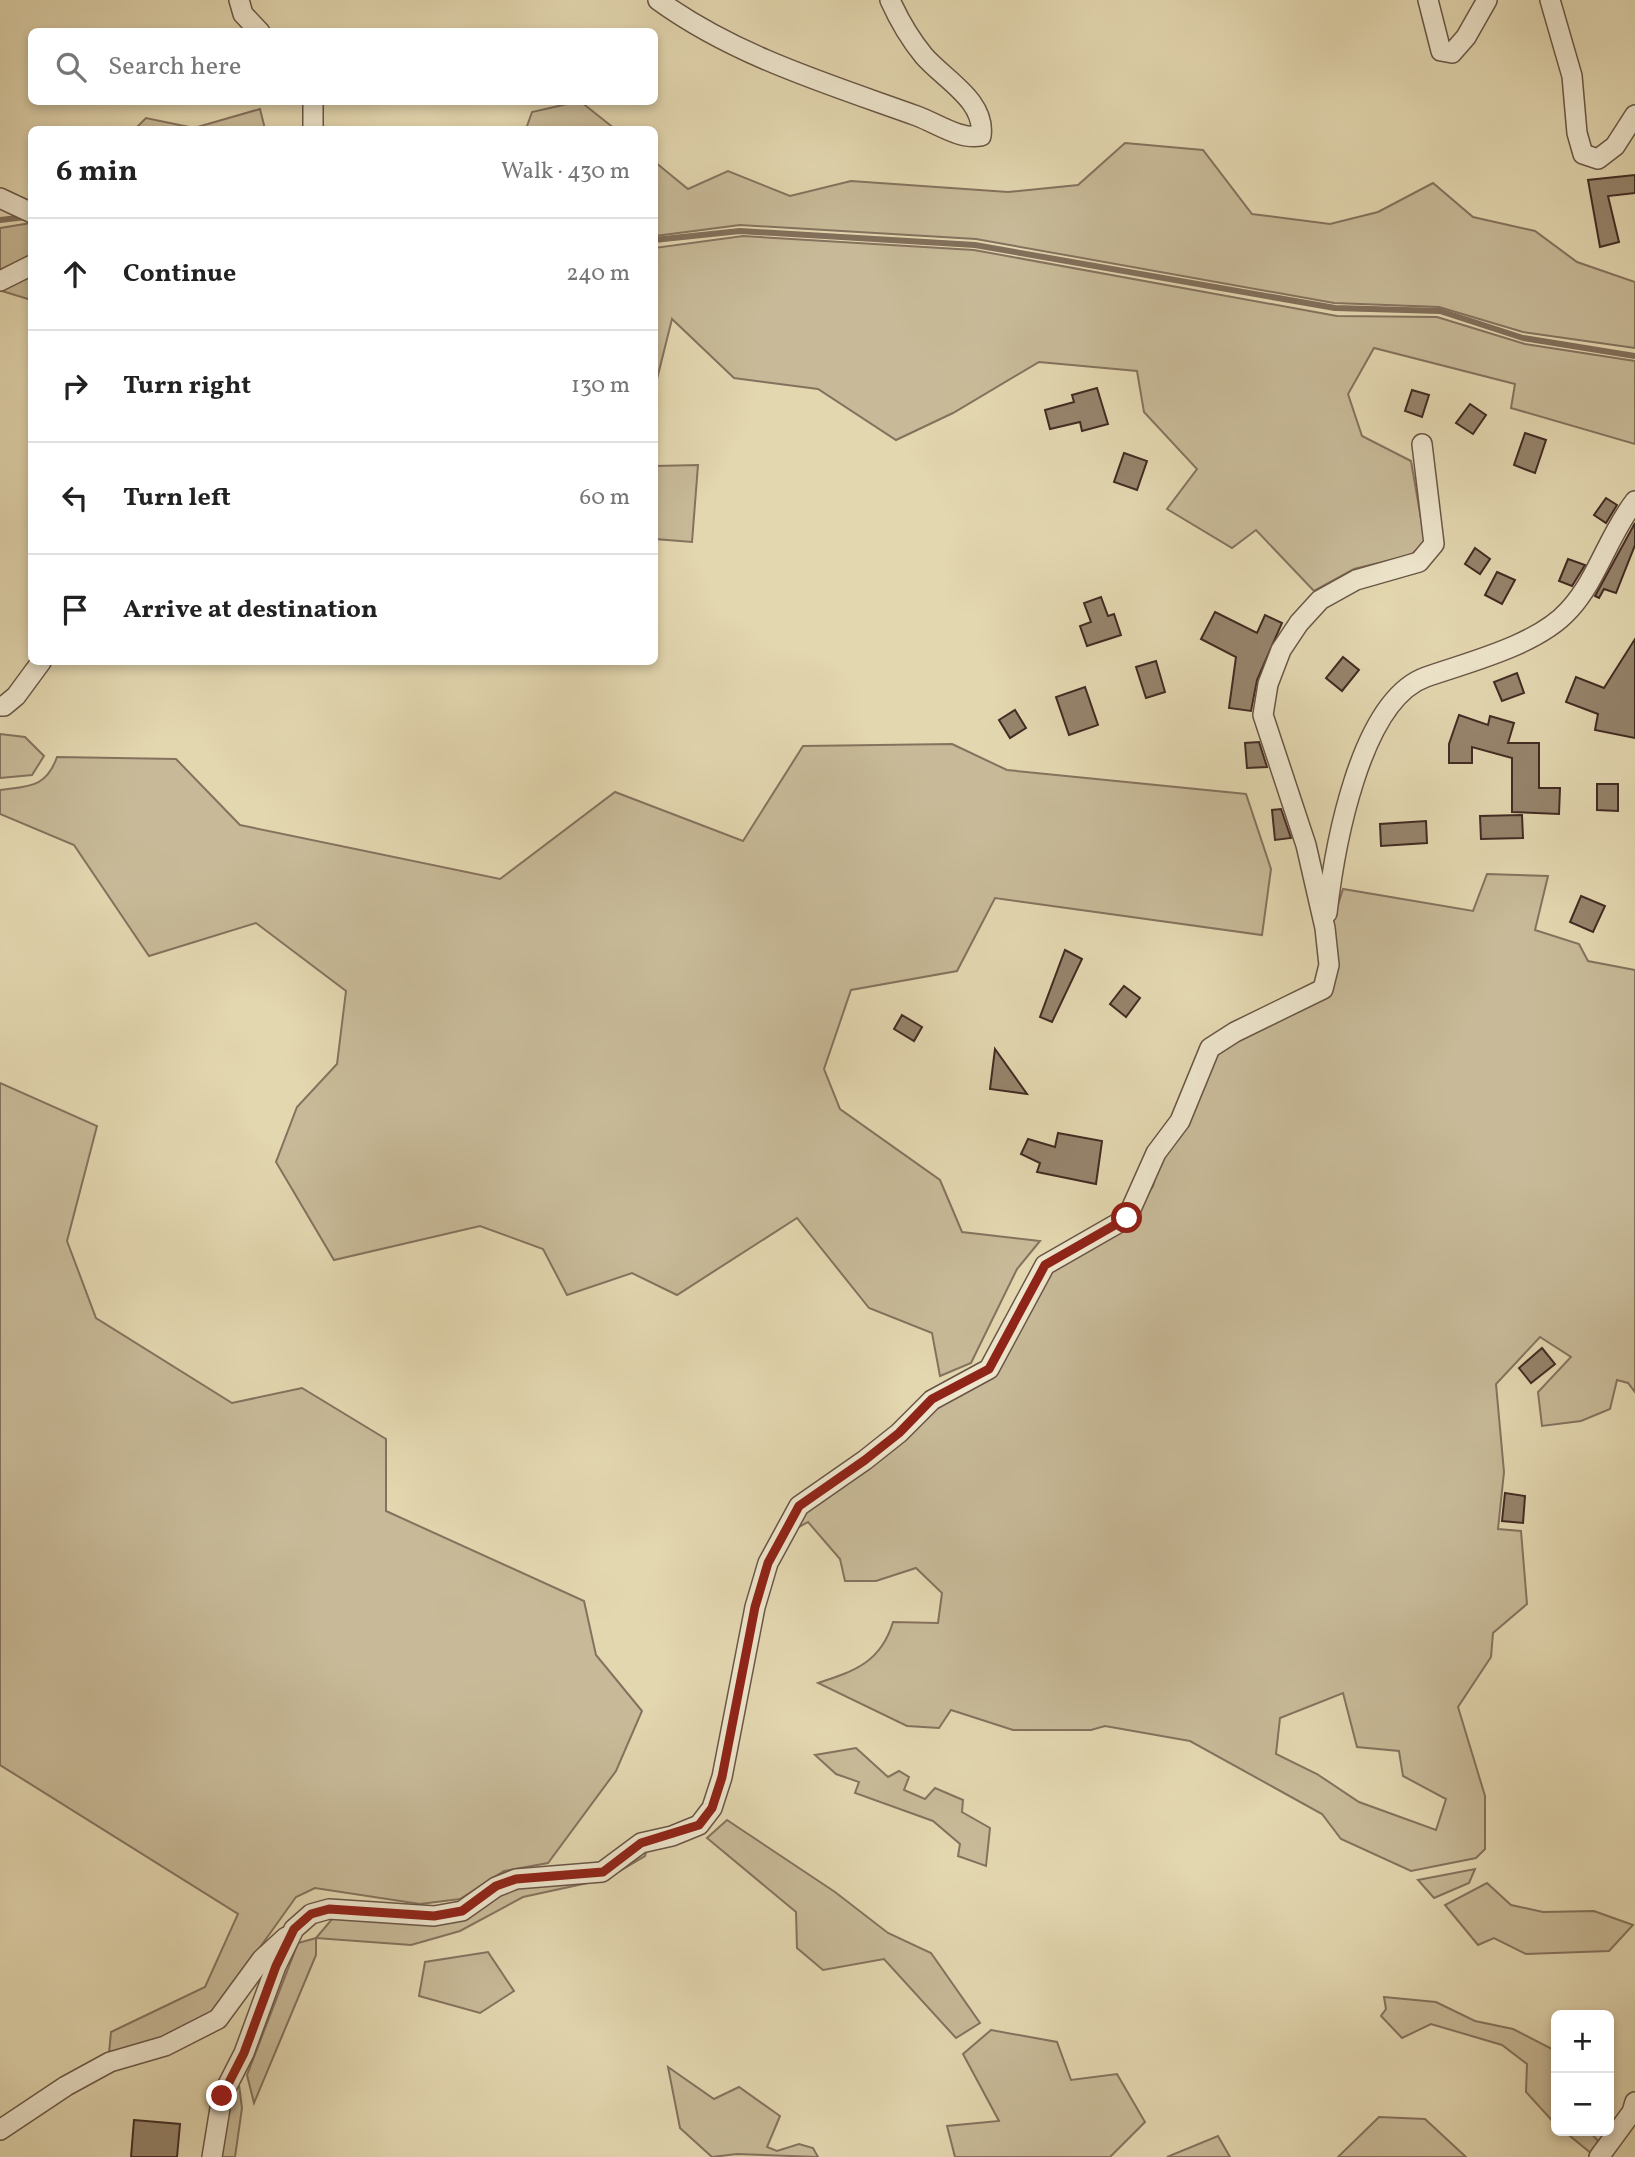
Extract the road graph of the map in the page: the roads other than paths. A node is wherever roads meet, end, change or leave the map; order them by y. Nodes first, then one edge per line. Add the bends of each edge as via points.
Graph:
1 (239, 0) edge
2 (657, 0) edge
3 (890, 0) edge
4 (1428, 0) edge
5 (1487, 0) edge
6 (1550, 0) edge
7 (256, 28) edge
8 (313, 105) edge
9 (1635, 115) edge
10 (313, 126) edge
11 (0, 198) edge
12 (28, 211) edge
13 (28, 267) edge
14 (0, 281) edge
15 (1422, 444) dead end
16 (1635, 501) edge
17 (39, 665) edge
18 (0, 706) edge
19 (1325, 928) junction
20 (294, 1929) junction
21 (1635, 2102) edge
22 (0, 2130) edge
23 (212, 2157) edge
24 (1599, 2157) edge

1 - 7 street via 243,14
2 - 3 street via 766,62 937,123 968,139 981,136 983,122 976,106 923,55
4 - 5 street via 1441,51 1452,53
6 - 9 street via 1572,76 1583,153 1598,159 1615,146
8 - 10 street
11 - 12 street
13 - 14 street
15 - 19 street via 1434,544 1419,562 1356,580 1320,600 1281,650 1268,684 1263,715 1306,845
16 - 19 street via 1569,611 1535,634 1423,678 1402,691 1383,714 1357,770 1330,884
17 - 18 street via 16,696
19 - 20 street via 1329,965 1323,989 1210,1048 1180,1121 1156,1153 1127,1218 1045,1265 989,1369 932,1399 890,1440 799,1506 768,1563 722,1777 712,1808 699,1825 641,1843 603,1872 516,1879 496,1886 462,1911 434,1916 329,1909 311,1914
20 - 22 street via 262,1959 218,2019 165,2046 110,2062
20 - 23 street via 222,2096
21 - 24 street

